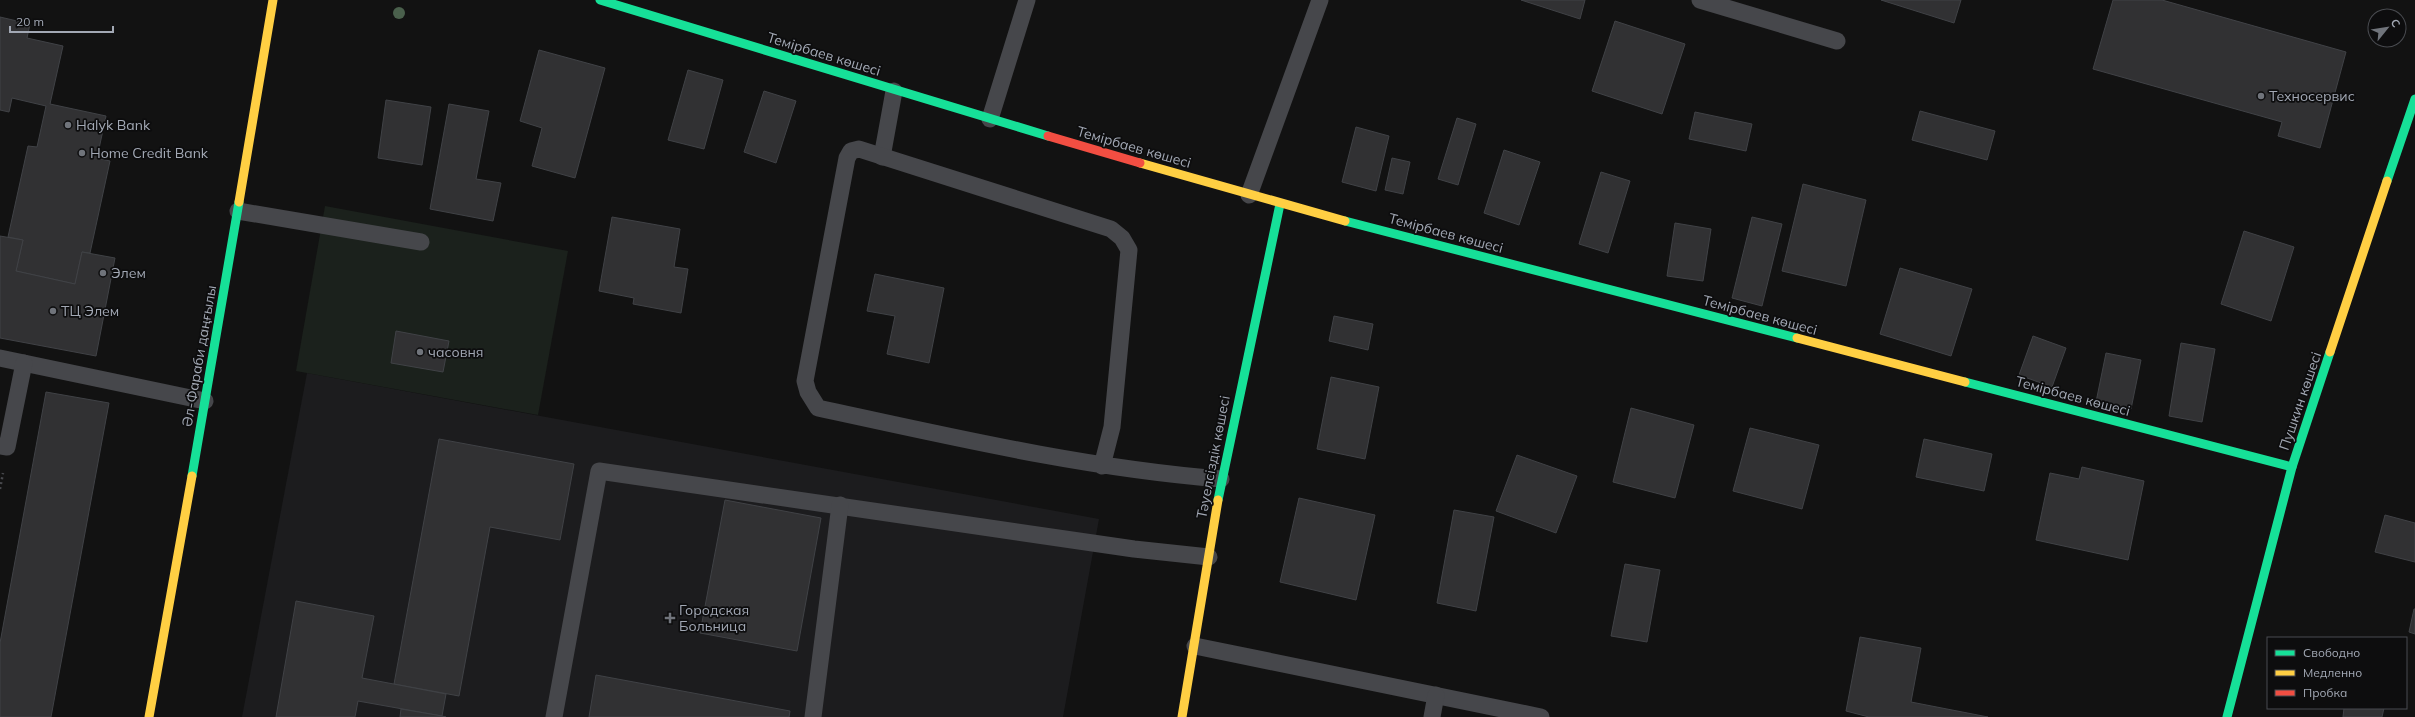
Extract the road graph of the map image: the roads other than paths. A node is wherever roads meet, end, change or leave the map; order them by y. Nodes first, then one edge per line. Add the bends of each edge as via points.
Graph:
1 (273, 0) edge
2 (600, 0) edge
3 (1027, 0) edge
4 (1320, 0) edge
5 (1700, 0) edge
6 (1731, 4) edge
7 (1837, 41) dead end
8 (894, 91) junction
9 (2415, 99) edge
10 (990, 119) junction
11 (882, 157) junction
12 (1249, 195) junction
13 (1280, 204) junction
14 (238, 211) junction
15 (421, 242) dead end
16 (0, 358) edge
17 (24, 363) junction
18 (206, 401) junction
19 (0, 446) edge
20 (1102, 466) junction
21 (2292, 467) junction
22 (1221, 479) junction
23 (840, 505) junction
24 (1209, 557) junction
25 (1195, 646) junction
26 (1436, 696) junction
27 (149, 717) edge
28 (554, 717) edge
29 (813, 717) edge
30 (1182, 717) edge
31 (1432, 717) edge
32 (1541, 717) edge
33 (2227, 717) edge

1 - 14 main road, Әл-Фараби даңғылы
2 - 8 main road, Темірбаев көшесі
3 - 10 lane
4 - 12 lane
5 - 6 lane
6 - 7 lane
8 - 10 main road, Темірбаев көшесі
8 - 11 lane
9 - 21 main road, Пушкин көшесі
10 - 12 main road, Темірбаев көшесі
11 - 20 lane via 1111,229 1122,238 1129,250 1112,427
11 - 20 lane via 860,149 851,151 848,158 806,381 808,392 818,408 1023,453
12 - 13 main road, Темірбаев көшесі
13 - 21 main road, Темірбаев көшесі
13 - 22 main road, Тәуелсіздік көшесі
14 - 15 lane
14 - 18 main road, Әл-Фараби даңғылы
16 - 17 lane
17 - 18 lane
17 - 19 lane via 7,447
18 - 27 main road, Әл-Фараби даңғылы
20 - 22 lane
21 - 33 main road, Пушкин көшесі
22 - 24 main road, Тәуелсіздік көшесі
23 - 24 lane via 1134,549
23 - 28 lane via 599,471
23 - 29 lane
24 - 25 main road, Тәуелсіздік көшесі
25 - 26 lane
25 - 30 main road, Тәуелсіздік көшесі
26 - 31 lane
26 - 32 lane

